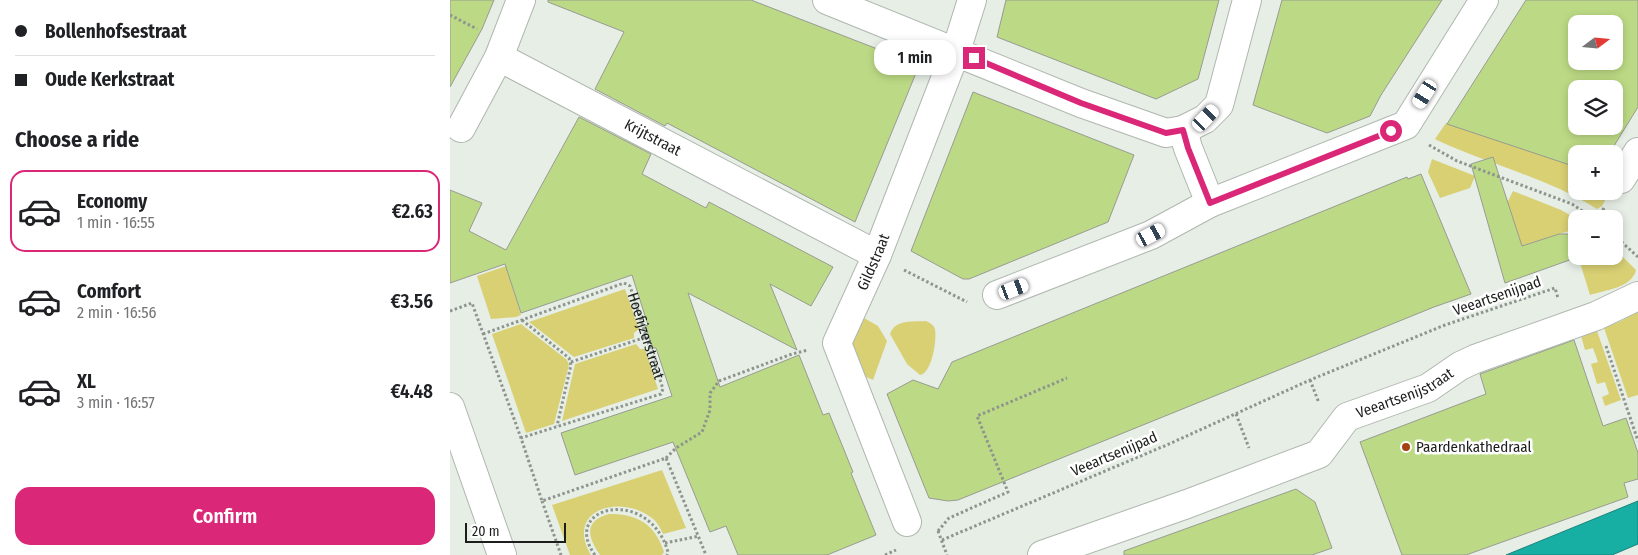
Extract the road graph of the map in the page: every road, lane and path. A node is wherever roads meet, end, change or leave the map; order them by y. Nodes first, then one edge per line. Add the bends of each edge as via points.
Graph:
1 (522, 0) edge
2 (827, 0) edge
3 (972, 0) edge
4 (1248, 0) edge
5 (1484, 0) edge
6 (956, 51) junction
7 (499, 58) junction
8 (1406, 125) junction
9 (461, 128) dead end
10 (1183, 130) junction
11 (1638, 152) edge
12 (1623, 176) edge
13 (1210, 203) junction
14 (1581, 210) edge
15 (1623, 244) edge
16 (877, 255) junction
17 (1638, 258) edge
18 (997, 295) joint
19 (1638, 296) edge
20 (1559, 302) dead end
21 (450, 311) edge
22 (1596, 316) junction
23 (522, 320) junction
24 (483, 334) junction
25 (646, 337) junction
26 (836, 343) junction
27 (571, 362) junction
28 (1067, 378) dead end
29 (1310, 380) junction
30 (1318, 401) dead end
31 (450, 407) edge
32 (1236, 414) junction
33 (556, 427) junction
34 (521, 438) junction
35 (1638, 441) edge
36 (1247, 442) dead end
37 (666, 458) junction
38 (542, 501) junction
39 (907, 522) dead end
40 (938, 531) dead end
41 (698, 536) junction
42 (665, 543) junction
43 (502, 555) edge
44 (561, 555) edge
45 (595, 555) edge
46 (667, 555) edge
47 (706, 555) edge
48 (947, 555) edge
49 (1042, 555) edge

1 - 7 street
2 - 6 street
3 - 6 street, Gildstraat
4 - 10 street via 1219,104 1206,118
5 - 8 street
6 - 10 street via 1081,103 1166,133
6 - 16 street, Gildstraat
7 - 9 street
7 - 16 street, Krijtstraat
8 - 13 street
8 - 14 path via 1432,148 1458,161
10 - 13 street
11 - 12 street
13 - 18 street via 1151,235
15 - 17 path
16 - 18 path via 967,302
16 - 26 street, Gildstraat
19 - 22 street, Veeartsenijstraat
20 - 29 path, Veeartsenijpad via 1555,288 1445,325
21 - 24 path via 472,303
22 - 35 path
22 - 49 street, Veeartsenijstraat via 1475,359 1428,388 1347,417 1319,454
23 - 24 path, Hoefijzerstraat
23 - 25 path, Hoefijzerstraat via 624,283 630,286
23 - 27 path
24 - 34 path
25 - 27 path
25 - 33 path, Hoefijzerstraat via 663,389 661,394
26 - 37 path via 792,354 719,381 710,392 710,410 702,432
26 - 39 street
27 - 33 path
28 - 40 path via 977,416 1008,492 949,518
29 - 30 path
29 - 32 path, Veeartsenijpad
31 - 43 street
32 - 36 path
32 - 48 path, Veeartsenijpad via 942,540
33 - 34 path, Hoefijzerstraat
34 - 38 path
37 - 38 path
37 - 41 path
38 - 44 path
41 - 42 path
41 - 47 path
42 - 45 path via 645,518 612,509 593,517 590,522 588,540
42 - 46 path

